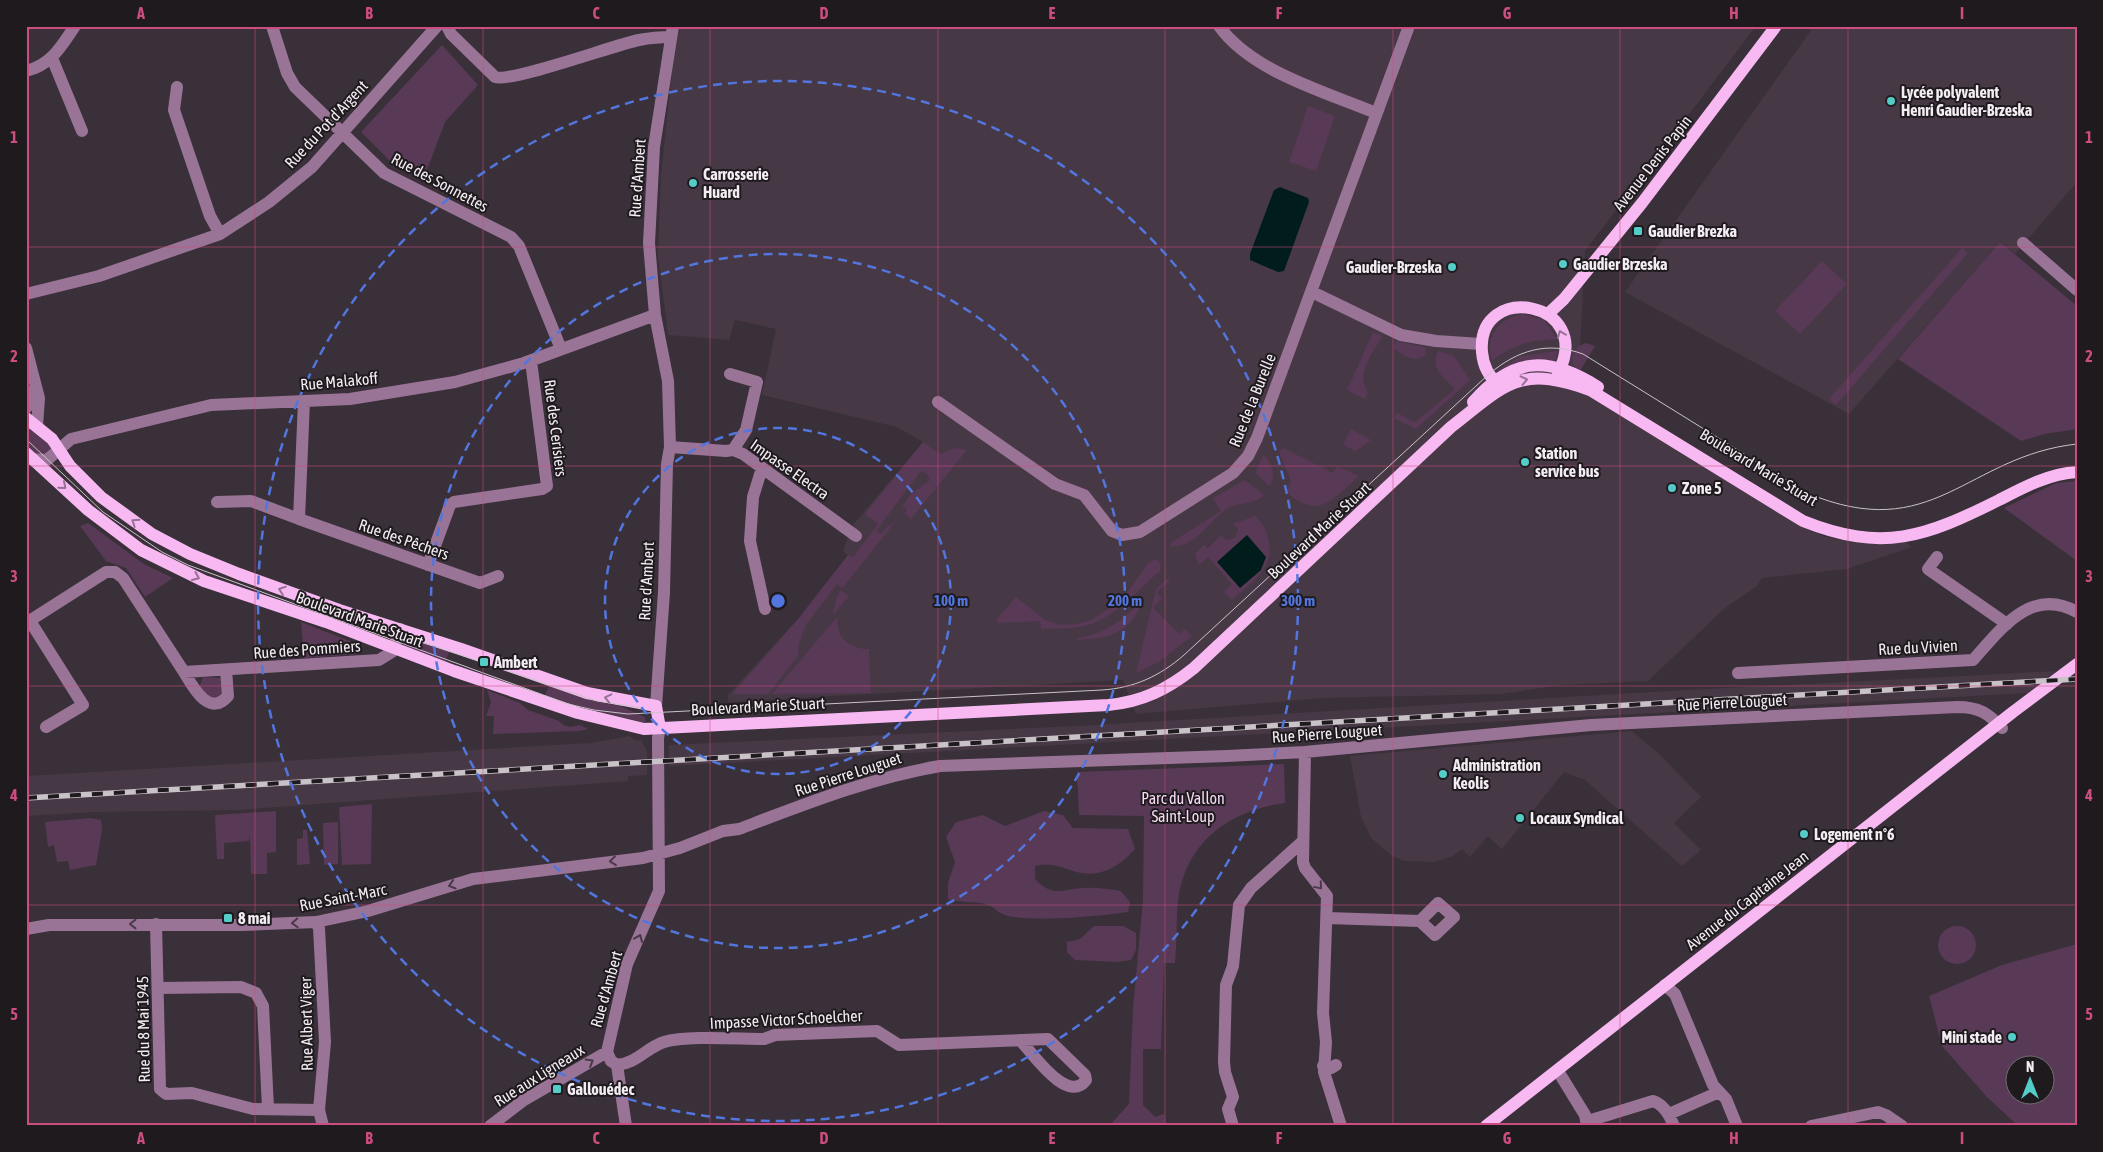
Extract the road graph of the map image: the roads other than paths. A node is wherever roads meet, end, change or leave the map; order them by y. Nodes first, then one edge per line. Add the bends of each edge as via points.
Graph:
1 (75, 26) edge
2 (272, 26) edge
3 (437, 26) edge
4 (447, 26) edge
5 (1219, 26) edge
6 (1409, 26) edge
7 (1776, 26) edge
8 (671, 32) edge
9 (52, 58) junction
10 (26, 71) edge
11 (178, 88) dead end
12 (1376, 114) junction
13 (82, 131) dead end
14 (343, 133) junction
15 (220, 234) junction
16 (2023, 243) dead end
17 (2077, 290) edge
18 (1312, 292) junction
19 (26, 294) edge
20 (1548, 314) junction
21 (655, 315) junction
22 (1481, 344) junction
23 (26, 348) edge
24 (561, 348) junction
25 (531, 360) junction
26 (1561, 368) junction
27 (730, 374) dead end
28 (1553, 378) junction
29 (35, 382) junction
30 (1498, 384) junction
31 (304, 401) junction
32 (938, 402) dead end
33 (26, 408) edge
34 (26, 418) edge
35 (36, 426) junction
36 (670, 447) junction
37 (58, 449) junction
38 (733, 450) junction
39 (28, 457) edge
40 (2077, 465) edge
41 (762, 468) junction
42 (2077, 472) edge
43 (217, 502) dead end
44 (299, 519) junction
45 (856, 536) dead end
46 (1937, 558) dead end
47 (428, 565) junction
48 (498, 576) dead end
49 (765, 609) dead end
50 (2077, 612) edge
51 (28, 622) edge
52 (2007, 624) junction
53 (400, 629) junction
54 (394, 648) junction
55 (2077, 664) edge
56 (2077, 669) edge
57 (226, 670) junction
58 (184, 672) junction
59 (1738, 673) dead end
60 (656, 706) junction
61 (2000, 726) junction
62 (46, 727) dead end
63 (660, 728) junction
64 (1305, 752) junction
65 (1302, 842) junction
66 (660, 852) junction
67 (1327, 918) junction
68 (1420, 921) dead end
69 (316, 922) junction
70 (156, 924) junction
71 (26, 929) edge
72 (158, 988) junction
73 (1667, 988) junction
74 (1020, 1040) junction
75 (607, 1052) junction
76 (617, 1065) junction
77 (1560, 1073) junction
78 (1719, 1092) junction
79 (268, 1108) junction
80 (320, 1110) junction
81 (1672, 1120) edge
82 (1587, 1124) edge
83 (323, 1126) edge
84 (490, 1126) edge
85 (626, 1126) edge
86 (1233, 1126) edge
87 (1341, 1126) edge
88 (1486, 1126) edge
89 (1496, 1126) edge
90 (1737, 1126) edge
91 (1811, 1126) edge
92 (1902, 1126) edge

1 - 9 street
2 - 14 street, Rue des Sonnettes via 287,73 295,87
3 - 14 street, Rue du Pot d'Argent
4 - 8 street via 457,40 500,79
5 - 12 street via 1235,46 1263,64
6 - 12 street, Rue de la Burelle
7 - 20 main road, Avenue Denis Papin via 1642,204
8 - 21 street, Rue d'Ambert via 654,147 650,214 651,285
9 - 10 street via 40,68
9 - 13 street
11 - 15 street via 174,110 210,216
12 - 18 street, Rue de la Burelle
14 - 15 street, Rue du Pot d'Argent via 305,173 269,202
14 - 24 street, Rue des Sonnettes via 384,173 511,237 519,246
15 - 19 street, Rue du Pot d'Argent via 99,276
16 - 17 street
18 - 22 street via 1401,336
18 - 32 street, Rue de la Burelle via 1248,456 1229,476 1134,534 1122,535 1112,531 1084,495 1055,484
20 - 22 main road via 1535,308 1511,308 1490,323
26 -> 20 main road via 1563,336
21 - 24 street, Rue Malakoff
21 - 36 street, Rue d'Ambert via 668,381
22 - 30 main road via 1484,362
23 - 29 street
24 - 25 street, Rue Malakoff
25 - 31 street, Rue Malakoff via 455,382 350,399
25 - 47 street, Rue des Cerisiers via 547,486 454,502 450,505
26 - 28 main road
26 - 30 main road, Boulevard Marie Stuart via 1548,365 1524,367
26 - 40 main road, Boulevard Marie Stuart via 1580,376 1791,508 1844,529 1881,533 1933,524 2045,471
27 - 38 street via 757,382 746,430
30 -> 28 main road, Boulevard Marie Stuart
28 - 42 main road via 1597,394 1803,521 1827,531 1857,537 1924,534 2044,479
29 - 33 street via 34,399
29 - 35 street via 39,398
30 - 63 main road, Boulevard Marie Stuart via 1194,668 1154,694 1108,705
31 - 37 street, Rue Malakoff via 211,405 71,439
31 - 44 street
34 - 35 main road, Boulevard Marie Stuart
35 - 37 main road, Boulevard Marie Stuart via 52,438
36 - 38 street, Impasse Electra
36 - 60 street, Rue d'Ambert
37 - 39 street, Rue Malakoff via 47,460
53 -> 37 main road, Boulevard Marie Stuart via 302,597 190,554 152,534 101,497
38 - 41 street, Impasse Electra
39 -> 54 main road, Boulevard Marie Stuart via 88,510 141,550 166,564 226,589
41 - 45 street, Impasse Electra
41 - 49 street via 753,497 750,542
43 - 44 street, Rue des Pêchers via 250,501
44 - 47 street, Rue des Pêchers
46 - 52 street via 1928,569
47 - 48 street, Rue des Pêchers via 480,583
50 - 52 street, Rue du Vivien via 2065,605 2042,603 2016,614
51 - 58 street via 106,572 115,572 123,578
51 - 62 street via 83,705
52 - 59 street, Rue du Vivien via 1973,660
53 - 54 street
60 -> 53 main road, Boulevard Marie Stuart via 587,693
54 - 57 street, Rue des Pommiers via 388,657 379,660
54 - 63 main road, Boulevard Marie Stuart via 578,713 644,729
55 - 61 main road, Avenue du Capitaine Jean
56 - 61 main road, Avenue du Capitaine Jean
57 - 58 street, Rue des Pommiers
57 - 58 street via 228,696 215,704 202,698
60 - 63 main road, Rue d'Ambert
61 - 64 street, Rue Pierre Louguet via 1982,710 1958,707 1591,726
61 - 73 main road, Avenue du Capitaine Jean
63 - 66 street, Rue d'Ambert
64 - 65 street
64 - 66 street, Rue Pierre Louguet via 1087,763 940,766 866,782 739,829 723,831 680,848
65 -> 67 street via 1305,868 1327,896
65 - 86 street via 1251,888 1239,905 1233,966 1226,985 1224,1062 1233,1097 1228,1109
66 -> 69 street, Rue Saint-Marc via 643,858 465,881 368,911
75 -> 66 street, Rue d'Ambert via 627,964 659,891
67 - 68 street
67 - 87 street via 1323,1013 1330,1062 1330,1092
69 -> 70 street, Rue Saint-Marc
69 - 80 street, Rue Albert Viger via 319,928 325,1042
70 -> 71 street, Rue Saint-Marc via 49,925
70 - 72 street, Rue du 8 Mai 1945
72 - 79 street, Rue du 8 Mai 1945 via 160,1089 166,1094 192,1093 253,1109
72 - 79 street via 241,987 256,993 263,1006
73 - 77 main road, Avenue du Capitaine Jean
73 - 78 street via 1675,994 1713,1085
74 - 74 street, Impasse Victor Schoelcher via 1048,1039 1085,1075 1083,1086 1062,1086
74 - 76 street, Impasse Victor Schoelcher via 899,1045 877,1032 775,1035 764,1039 675,1040 652,1047 637,1060
75 - 76 street, Rue d'Ambert
84 -> 75 street, Rue aux Ligneaux via 524,1100
76 - 85 street, Rue d'Ambert
77 - 82 street
77 - 88 main road, Avenue du Capitaine Jean
77 - 89 main road, Avenue du Capitaine Jean
78 - 81 street
78 - 90 street via 1726,1099
79 - 80 street, Rue du 8 Mai 1945
80 - 83 street, Rue Albert Viger
81 - 82 street via 1658,1102 1653,1101
91 - 92 street via 1878,1112

